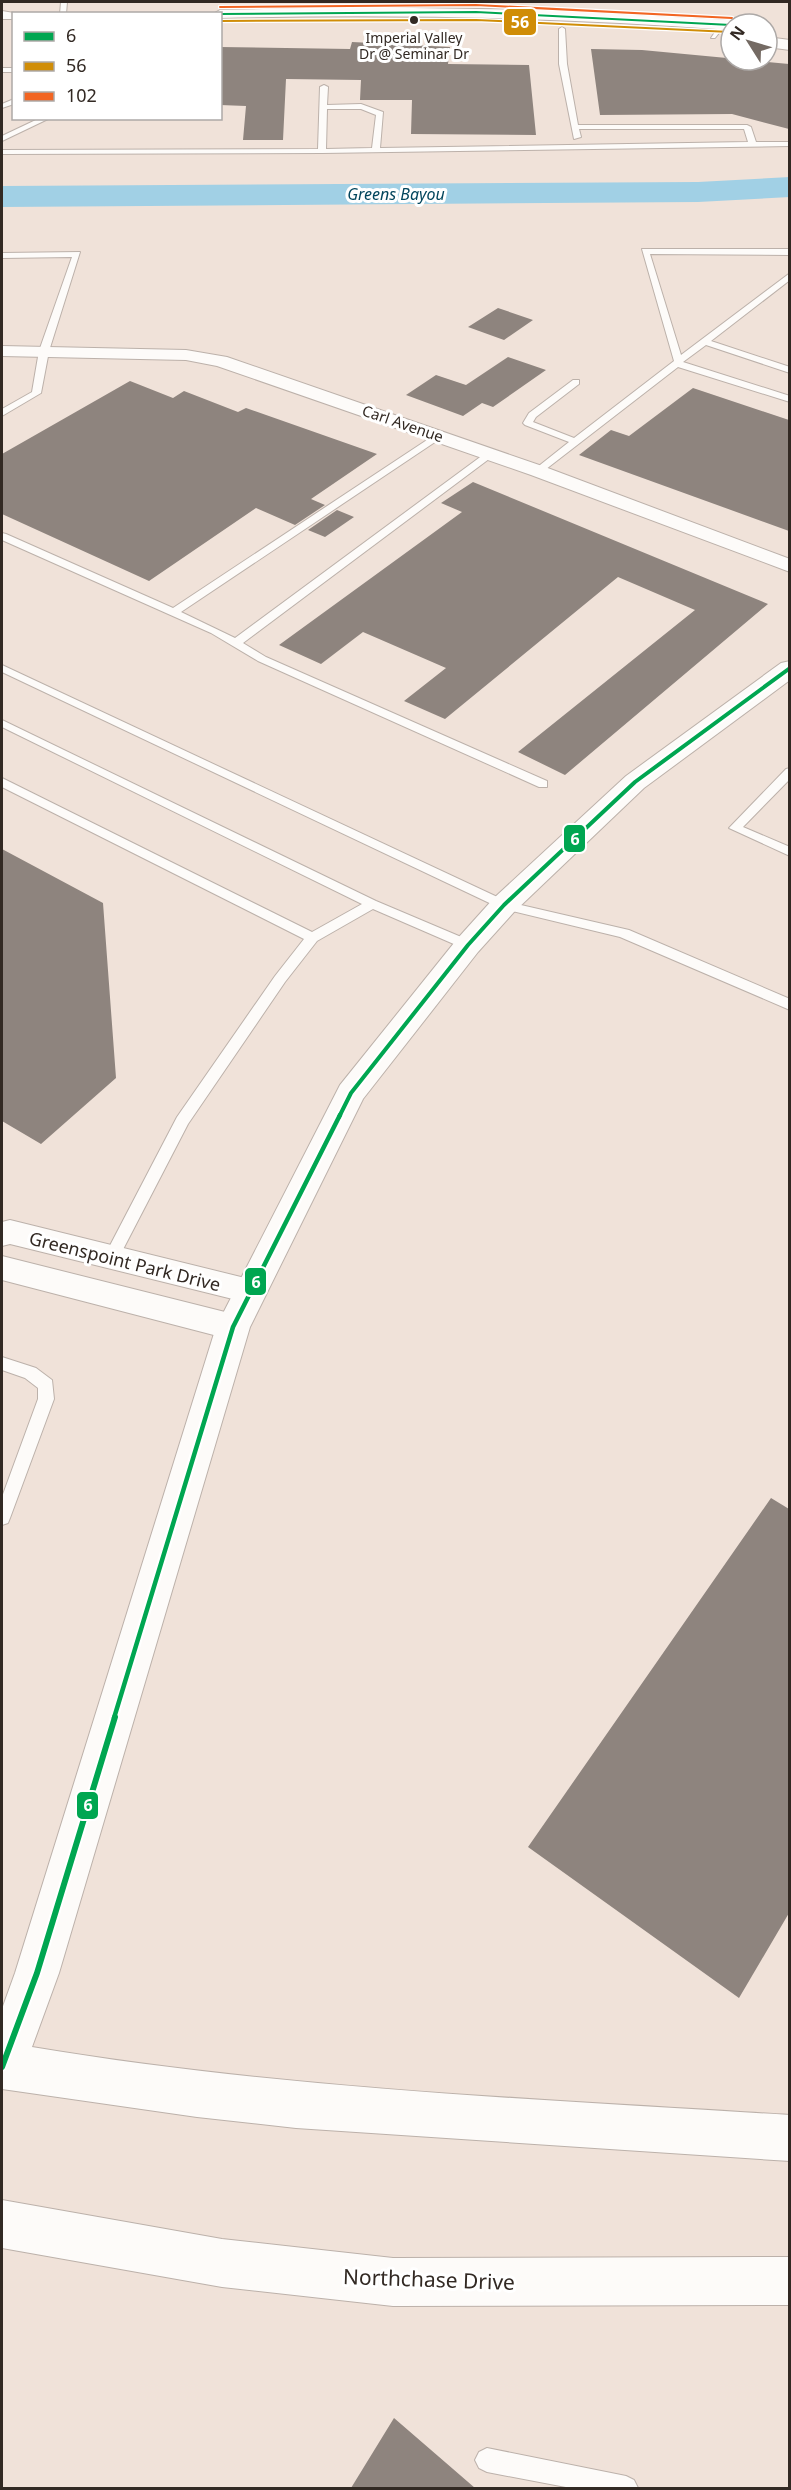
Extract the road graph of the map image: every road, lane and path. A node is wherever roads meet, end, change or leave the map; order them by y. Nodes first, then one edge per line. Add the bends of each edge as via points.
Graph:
1 (433, 7) edge
2 (222, 14) edge
3 (719, 23) edge
4 (433, 28) junction
5 (562, 29) junction
6 (222, 30) edge
7 (719, 31) edge
8 (713, 37) junction
9 (719, 38) edge
10 (324, 87) dead end
11 (323, 107) junction
12 (43, 120) edge
13 (575, 127) junction
14 (2, 139) edge
15 (789, 144) edge
16 (753, 145) junction
17 (579, 146) junction
18 (376, 150) junction
19 (322, 151) junction
20 (2, 152) edge
21 (789, 252) edge
22 (2, 255) edge
23 (789, 275) edge
24 (706, 342) junction
25 (2, 351) edge
26 (44, 351) junction
27 (679, 364) junction
28 (789, 370) edge
29 (576, 382) dead end
30 (789, 399) edge
31 (2, 413) edge
32 (439, 436) junction
33 (576, 442) junction
34 (490, 454) junction
35 (538, 471) junction
36 (2, 536) edge
37 (789, 566) edge
38 (174, 612) junction
39 (236, 643) junction
40 (2, 668) edge
41 (789, 668) edge
42 (2, 723) edge
43 (789, 772) edge
44 (2, 782) edge
45 (543, 784) dead end
46 (789, 852) edge
47 (372, 904) junction
48 (504, 905) junction
49 (312, 938) junction
50 (468, 945) junction
51 (789, 1005) edge
52 (2, 1234) edge
53 (112, 1257) junction
54 (2, 1268) edge
55 (249, 1291) junction
56 (233, 1327) junction
57 (2, 1364) edge
58 (2, 1518) edge
59 (2, 2066) edge
60 (789, 2138) edge
61 (2, 2224) edge
62 (789, 2281) edge
63 (488, 2460) dead end
64 (626, 2488) edge

1 - 2 street
1 - 3 street
1 - 4 street
4 - 5 street
4 - 6 street
5 - 8 street
5 - 13 lane via 563,64
7 - 8 lane
8 - 9 street
10 - 11 lane
11 - 18 lane via 376,110 380,114
11 - 19 lane
12 - 14 lane
13 - 16 lane via 747,127
13 - 17 lane
15 - 16 lane
16 - 17 lane
17 - 18 lane
18 - 19 lane
19 - 20 lane
21 - 27 lane via 645,252
22 - 26 lane via 76,254
23 - 24 lane
24 - 27 lane
24 - 28 lane
25 - 26 street, Carl Avenue
26 - 31 lane via 36,393
26 - 32 street, Carl Avenue via 186,355 221,361
27 - 30 lane
27 - 33 lane
29 - 33 lane via 532,415 528,423
32 - 34 street, Carl Avenue
32 - 38 lane
33 - 35 lane
34 - 35 street, Carl Avenue
34 - 39 lane
35 - 37 street, Carl Avenue
36 - 38 lane
38 - 39 lane
39 - 45 lane via 262,659
40 - 48 lane
41 - 48 street via 635,782
42 - 47 lane
43 - 46 lane via 735,828
44 - 49 lane
47 - 49 lane
47 - 50 lane
48 - 50 street
48 - 51 lane via 624,933
49 - 53 lane via 182,1121
50 - 55 street via 351,1093
52 - 53 street, Greenspoint Park Drive via 10,1232
53 - 55 street, Greenspoint Park Drive
54 - 56 street, Greenspoint Park Drive
55 - 56 street
56 - 59 street via 37,1973
57 - 58 lane via 30,1373 46,1384 46,1399
59 - 60 street via 99,2083 274,2104
61 - 62 street, Northchase Drive via 222,2264 393,2282
63 - 64 lane

